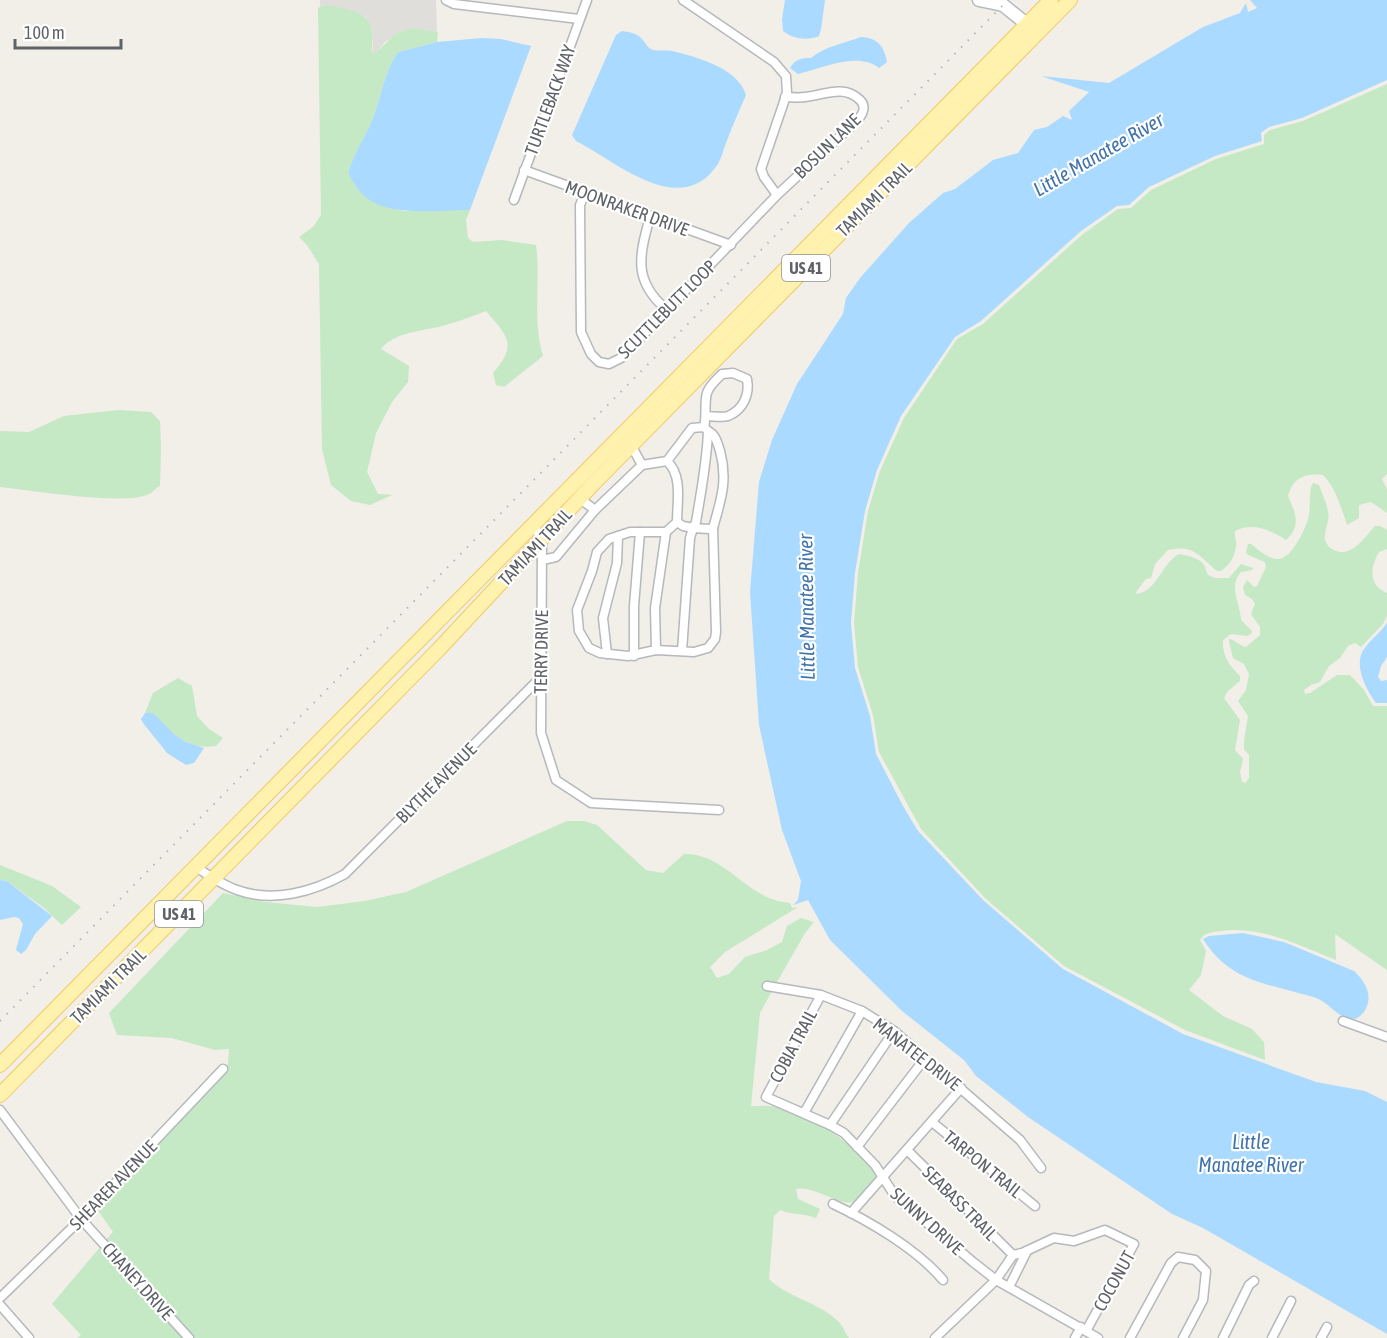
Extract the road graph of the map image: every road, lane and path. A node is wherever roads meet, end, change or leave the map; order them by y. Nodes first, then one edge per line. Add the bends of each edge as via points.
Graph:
1 (446, 0) edge
2 (587, 0) edge
3 (683, 0) edge
4 (979, 0) edge
5 (1051, 0) edge
6 (1071, 0) edge
7 (579, 20) junction
8 (1033, 29) junction
9 (785, 97) junction
10 (524, 170) junction
11 (585, 193) junction
12 (777, 195) junction
13 (514, 200) dead end
14 (650, 217) junction
15 (820, 244) junction
16 (731, 245) junction
17 (666, 309) junction
18 (707, 416) junction
19 (706, 429) junction
20 (632, 445) junction
21 (667, 461) junction
22 (642, 465) junction
23 (579, 498) junction
24 (595, 510) junction
25 (677, 522) junction
26 (533, 525) junction
27 (693, 528) junction
28 (713, 528) junction
29 (640, 532) junction
30 (666, 532) junction
31 (618, 536) junction
32 (542, 538) junction
33 (542, 560) junction
34 (656, 650) junction
35 (682, 651) junction
36 (608, 654) junction
37 (634, 656) junction
38 (541, 677) junction
39 (719, 810) dead end
40 (196, 867) junction
41 (214, 879) junction
42 (767, 986) dead end
43 (821, 995) junction
44 (862, 1011) junction
45 (1343, 1021) dead end
46 (894, 1031) junction
47 (1387, 1037) edge
48 (926, 1057) junction
49 (0, 1065) edge
50 (223, 1069) dead end
51 (961, 1088) junction
52 (0, 1095) edge
53 (766, 1097) joint
54 (0, 1110) edge
55 (804, 1113) junction
56 (932, 1122) junction
57 (830, 1125) junction
58 (857, 1147) junction
59 (907, 1150) junction
60 (1041, 1168) dead end
61 (883, 1177) junction
62 (833, 1204) dead end
63 (1035, 1206) dead end
64 (851, 1213) junction
65 (81, 1219) junction
66 (1027, 1251) junction
67 (1013, 1255) junction
68 (943, 1280) dead end
69 (996, 1280) junction
70 (1254, 1281) dead end
71 (1009, 1287) junction
72 (0, 1298) edge
73 (1291, 1301) dead end
74 (0, 1305) edge
75 (1327, 1327) dead end
76 (1084, 1329) junction
77 (28, 1338) edge
78 (189, 1338) edge
79 (935, 1338) edge
80 (1075, 1338) edge
81 (1098, 1338) edge
82 (1130, 1338) edge
83 (1183, 1338) edge
84 (1222, 1338) edge
85 (1272, 1338) edge
86 (1321, 1338) edge

1 - 7 street
2 - 7 street, TURTLEBACK WAY
3 - 9 street via 774,62 786,76
4 - 8 street via 1003,5
5 - 8 main road, TAMIAMI TRAIL / US 41
6 - 8 main road, TAMIAMI TRAIL / US 41
7 - 10 street, TURTLEBACK WAY
8 - 15 main road, TAMIAMI TRAIL / US 41
9 - 12 street via 761,170
9 - 12 street, BOSUN LANE via 841,91 852,94 864,107 857,121
10 - 11 street, MOONRAKER DRIVE
10 - 13 street, TURTLEBACK WAY
11 - 14 street, MOONRAKER DRIVE
11 - 17 street, SCUTTLEBUTT LOOP via 580,205 581,332 591,354 599,362 609,364 621,358
12 - 16 street, SCUTTLEBUTT LOOP
14 - 16 street, MOONRAKER DRIVE
14 - 17 street via 641,272 653,298
15 - 20 main road, TAMIAMI TRAIL / US 41
15 - 26 main road, TAMIAMI TRAIL / US 41
16 - 17 street, SCUTTLEBUTT LOOP
18 - 18 street via 706,394 722,374 733,373 747,379 749,390 741,408 726,417
18 - 19 street
19 - 21 street via 692,428
19 - 27 street via 708,447
19 - 28 street via 717,441 725,478
20 - 22 street
20 - 23 main road, TAMIAMI TRAIL / US 41
21 - 22 street
21 - 25 street via 677,477
22 - 24 street
23 - 24 street
23 - 32 main road, TAMIAMI TRAIL / US 41
24 - 33 street via 556,557
25 - 27 street
25 - 30 street
26 - 32 street
26 - 40 main road, TAMIAMI TRAIL / US 41
27 - 28 street
27 - 35 street
28 - 35 street via 715,639 703,650
29 - 30 street
29 - 31 street
29 - 37 street
30 - 34 street via 656,608
31 - 36 street via 617,563 603,618
31 - 36 street via 605,542 597,552 577,610 579,631 589,648
32 - 33 street, TERRY DRIVE
32 - 41 main road, TAMIAMI TRAIL / US 41 via 439,650
33 - 38 street, TERRY DRIVE
34 - 35 street
34 - 37 street
36 - 37 street
38 - 39 street, TERRY DRIVE via 541,733 555,780 591,803
38 - 41 street, BLYTHE AVENUE via 345,874 297,894 253,894
40 - 41 street, BLYTHE AVENUE
40 - 49 main road, TAMIAMI TRAIL / US 41
41 - 52 main road, TAMIAMI TRAIL / US 41
42 - 43 street, MANATEE DRIVE
43 - 44 street, MANATEE DRIVE
43 - 53 street, COBIA TRAIL
44 - 46 street, MANATEE DRIVE
44 - 55 street
45 - 47 street
46 - 48 street, MANATEE DRIVE
46 - 57 street
48 - 51 street, MANATEE DRIVE
48 - 58 street
50 - 65 street, SHEARER AVENUE
51 - 56 street
51 - 60 street, MANATEE DRIVE via 1020,1140
53 - 55 street, SUNNY DRIVE
54 - 65 street, CHANEY DRIVE
55 - 57 street, SUNNY DRIVE
56 - 59 street
56 - 63 street, TARPON TRAIL
57 - 58 street, SUNNY DRIVE
58 - 61 street, SUNNY DRIVE
59 - 61 street
59 - 67 street, SEABASS TRAIL
61 - 64 street
61 - 69 street, SUNNY DRIVE via 895,1196
62 - 64 street
64 - 68 street via 903,1245
65 - 72 street, SHEARER AVENUE
65 - 78 street, CHANEY DRIVE
66 - 67 street
66 - 71 street
66 - 76 street, COCONUT via 1054,1238 1074,1241 1105,1230 1134,1244
67 - 69 street
69 - 71 street, SUNNY DRIVE
69 - 79 street
70 - 84 street
71 - 76 street, SUNNY DRIVE
73 - 85 street
74 - 77 street
75 - 86 street
76 - 80 street
76 - 81 street, SUNNY DRIVE
82 - 83 street via 1178,1257 1195,1260 1206,1271 1203,1300

